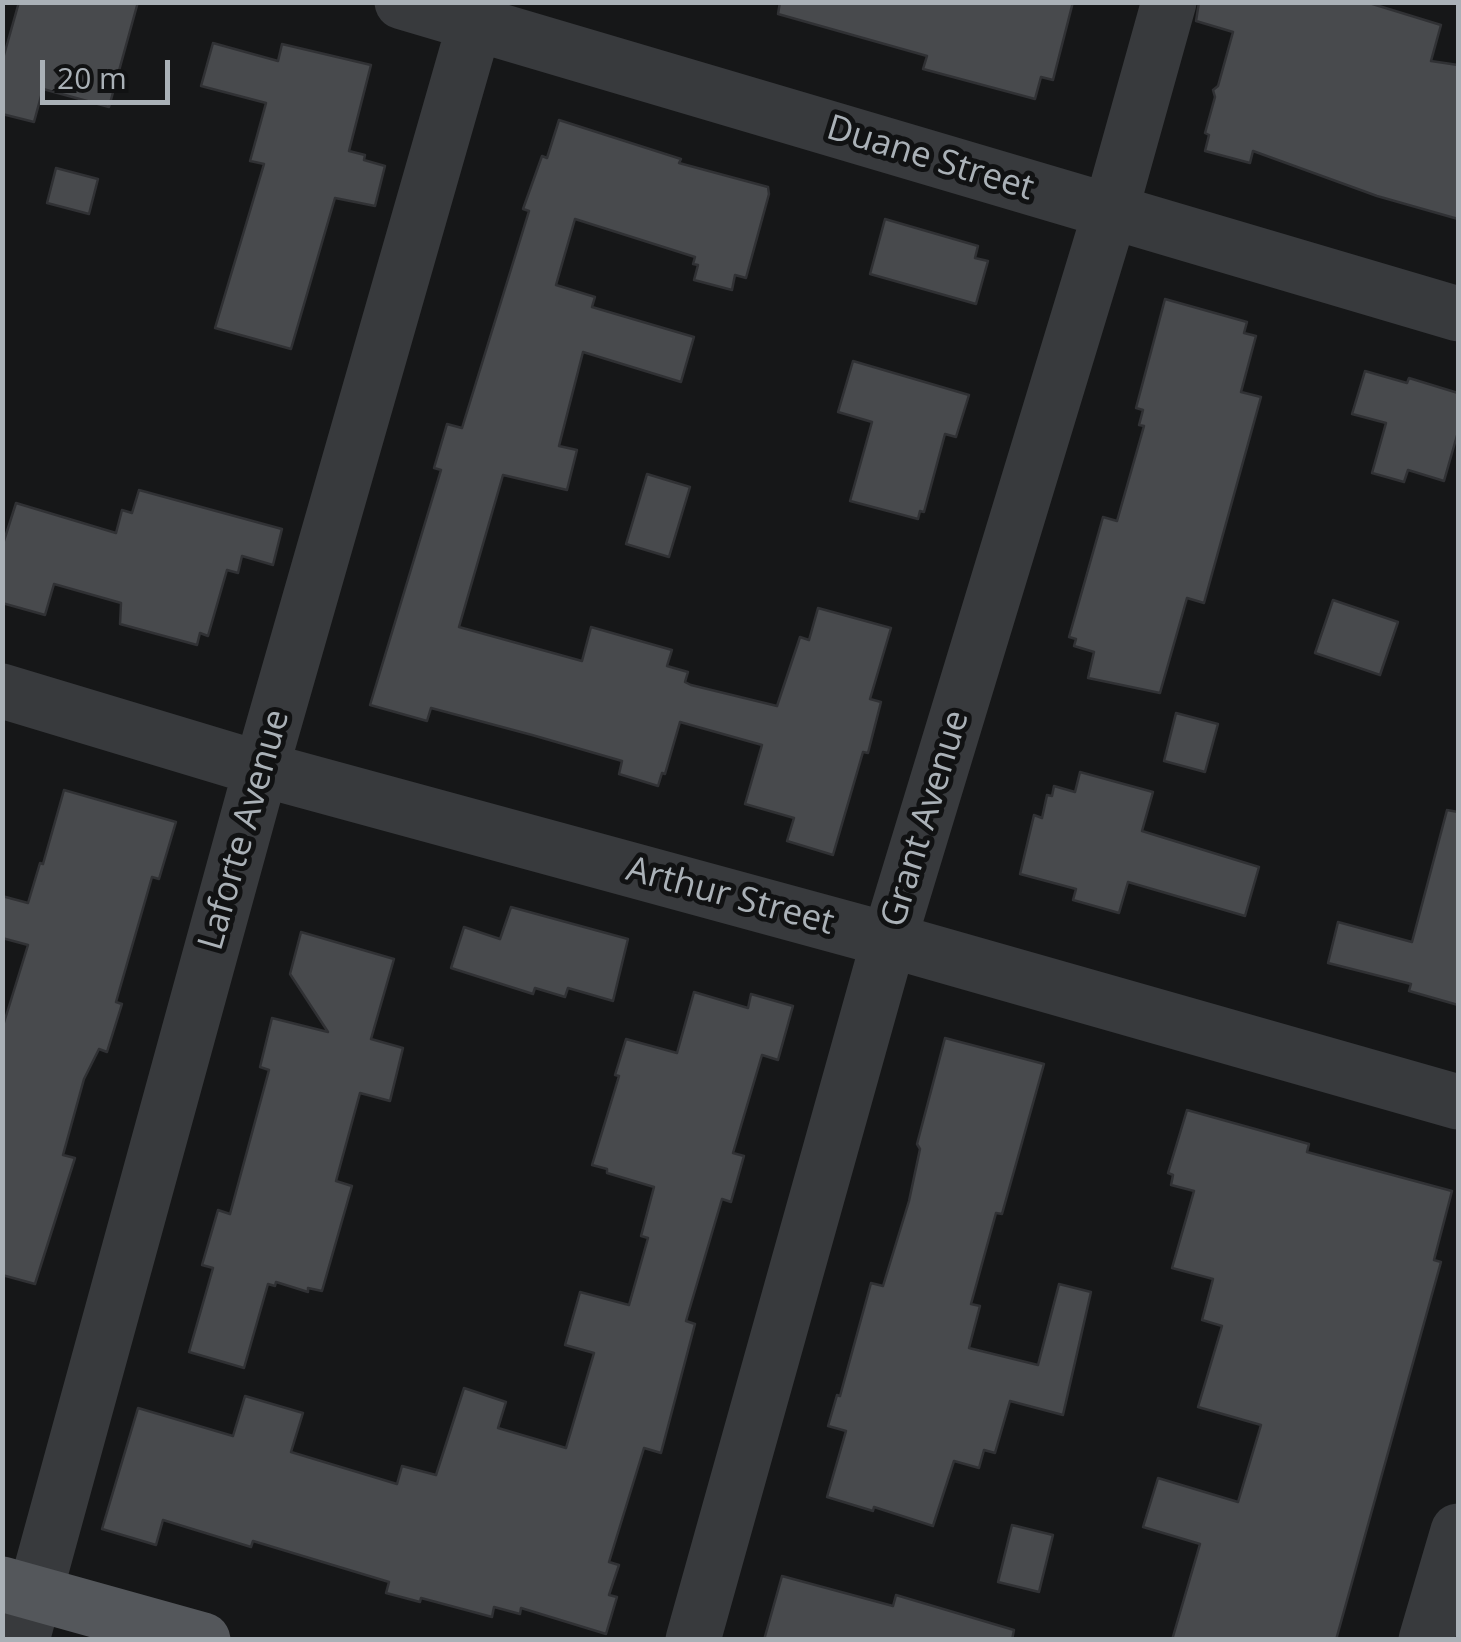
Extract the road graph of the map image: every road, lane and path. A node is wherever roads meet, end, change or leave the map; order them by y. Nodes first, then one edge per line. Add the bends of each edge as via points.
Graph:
1 (402, 2) edge
2 (1169, 2) edge
3 (474, 23) junction
4 (1110, 213) junction
5 (1458, 314) edge
6 (2, 691) edge
7 (261, 768) junction
8 (889, 940) junction
9 (1458, 1102) edge
10 (1458, 1531) edge
11 (20, 1605) edge
12 (204, 1640) edge
13 (693, 1640) edge
14 (1426, 1640) edge

1 - 3 street, Duane Street
2 - 4 street, Grant Avenue
3 - 4 street, Duane Street
3 - 7 street, Laforte Avenue
4 - 5 street, Duane Street
4 - 8 street, Grant Avenue
6 - 7 street, Arthur Street
7 - 8 street, Arthur Street
7 - 11 street, Laforte Avenue
8 - 9 street, Arthur Street
8 - 13 street, Grant Avenue
10 - 14 street
11 - 12 main road

